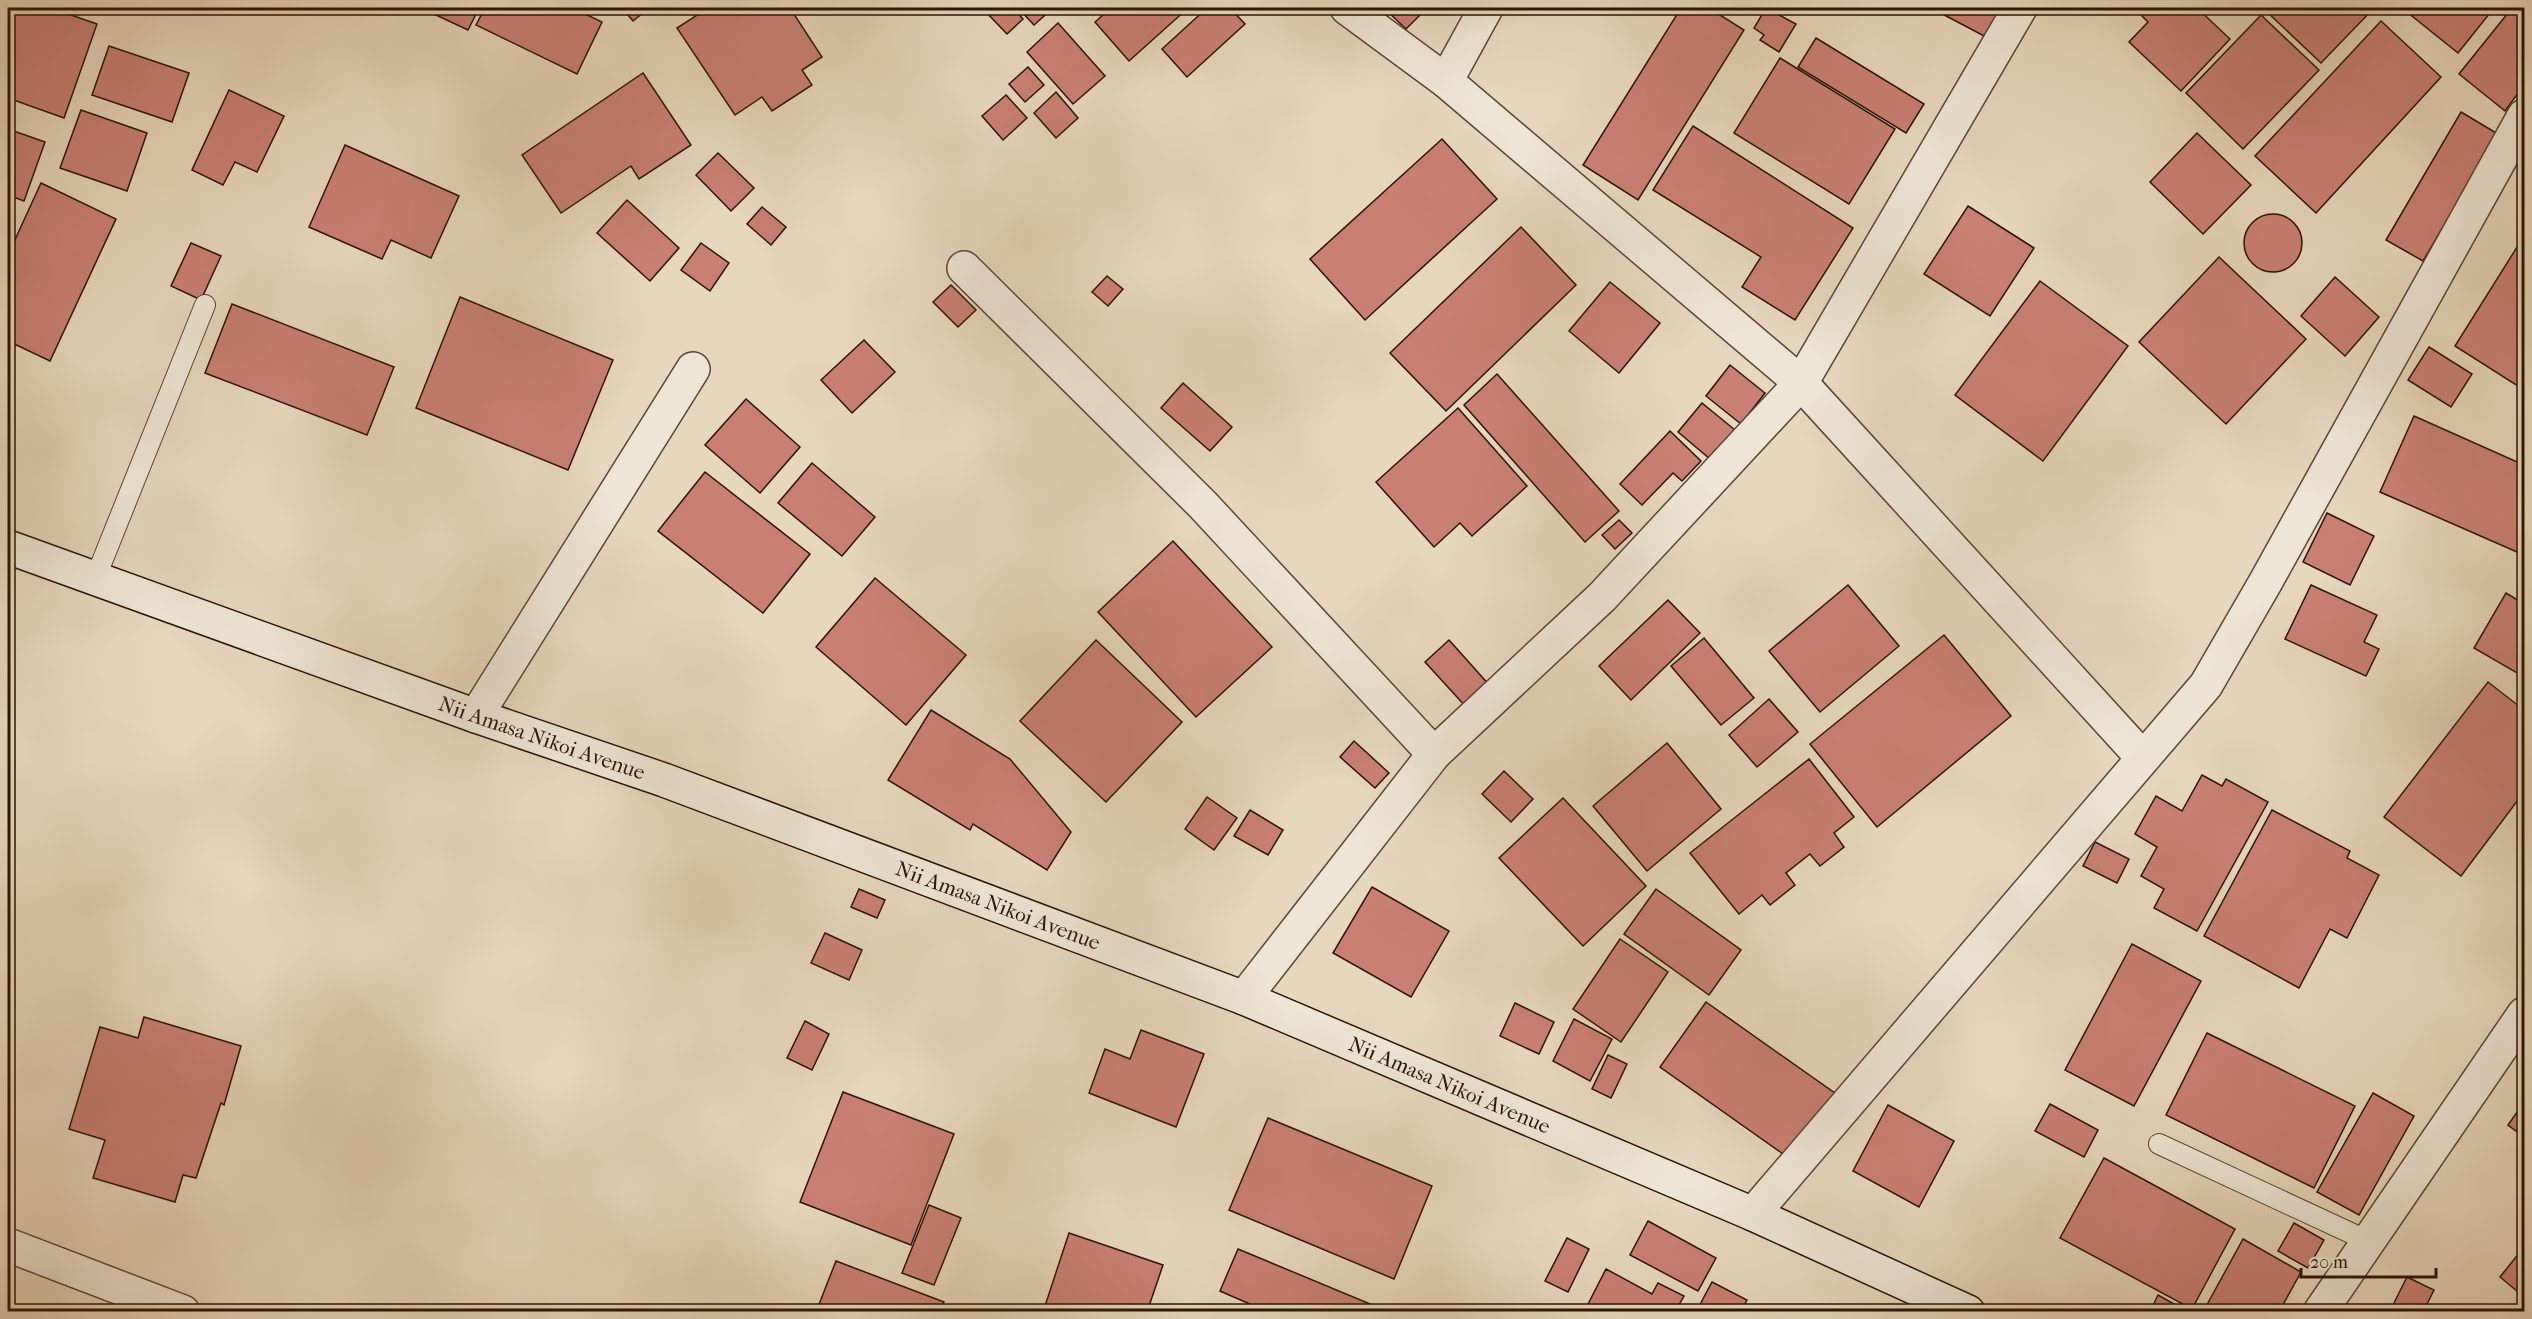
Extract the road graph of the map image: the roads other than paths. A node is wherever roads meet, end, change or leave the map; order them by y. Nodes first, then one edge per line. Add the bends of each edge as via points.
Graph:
1 (1347, 8) edge
2 (1486, 8) edge
3 (2019, 8) edge
4 (1446, 81) junction
5 (2524, 116) edge
6 (964, 268) dead end
7 (205, 305) dead end
8 (693, 369) dead end
9 (1801, 383) junction
10 (8, 547) edge
11 (95, 579) junction
12 (476, 716) junction
13 (1434, 754) junction
14 (2142, 757) junction
15 (1244, 998) junction
16 (2524, 1014) edge
17 (2159, 1144) dead end
18 (1753, 1214) junction
19 (2368, 1241) junction
20 (8, 1245) edge
21 (183, 1311) edge
22 (1968, 1311) edge
23 (2320, 1311) edge

1 - 4 street
2 - 4 street
3 - 9 street
4 - 9 street
5 - 14 street via 2205,685
6 - 13 street via 1203,505
7 - 11 lane
8 - 12 street
9 - 13 street via 1602,597
9 - 14 street
10 - 11 street, Nii Amasa Nikoi Avenue
11 - 12 street, Nii Amasa Nikoi Avenue
12 - 15 street, Nii Amasa Nikoi Avenue via 664,780
13 - 15 street
14 - 18 street
15 - 18 street, Nii Amasa Nikoi Avenue
16 - 19 street
17 - 19 lane
18 - 22 street, Nii Amasa Nikoi Avenue
19 - 23 street
20 - 21 street

